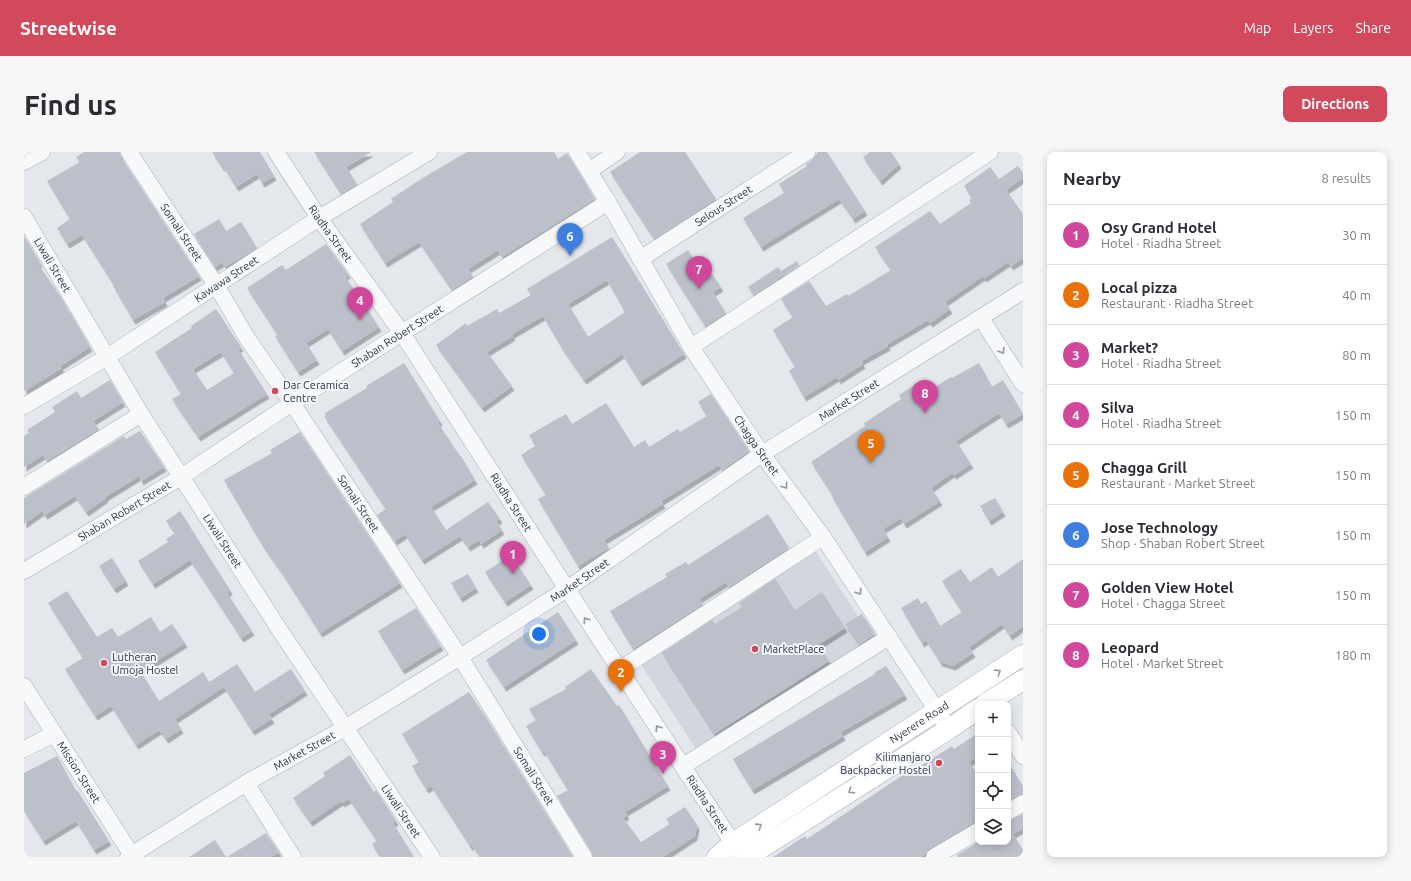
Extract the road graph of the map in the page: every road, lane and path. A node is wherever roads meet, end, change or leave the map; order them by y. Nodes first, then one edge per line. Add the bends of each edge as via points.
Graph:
1 (42, 152) edge
2 (129, 152) edge
3 (276, 152) edge
4 (430, 152) edge
5 (577, 152) edge
6 (617, 152) edge
7 (806, 152) edge
8 (990, 152) edge
9 (24, 162) edge
10 (589, 171) junction
11 (608, 202) junction
12 (24, 217) edge
13 (319, 218) junction
14 (640, 259) junction
15 (216, 285) junction
16 (1023, 291) edge
17 (981, 318) junction
18 (402, 333) junction
19 (691, 347) junction
20 (107, 357) junction
21 (1023, 384) edge
22 (292, 403) junction
23 (24, 406) edge
24 (141, 414) junction
25 (762, 454) junction
26 (181, 477) junction
27 (24, 487) edge
28 (823, 537) junction
29 (24, 571) edge
30 (567, 589) junction
31 (888, 637) junction
32 (1023, 655) edge
33 (460, 657) junction
34 (619, 670) junction
35 (1023, 680) edge
36 (978, 684) junction
37 (24, 686) edge
38 (985, 701) edge
39 (991, 701) edge
40 (937, 711) junction
41 (975, 711) edge
42 (345, 728) junction
43 (949, 729) junction
44 (54, 734) junction
45 (1011, 737) edge
46 (24, 749) edge
47 (1023, 756) edge
48 (682, 766) junction
49 (246, 783) junction
50 (1023, 803) edge
51 (1011, 810) edge
52 (975, 833) edge
53 (737, 850) edge
54 (131, 856) edge
55 (293, 857) edge
56 (432, 857) edge
57 (584, 857) edge
58 (717, 857) edge
59 (747, 857) edge
60 (934, 857) edge

1 - 9 street
2 - 15 street, Somali Street
3 - 13 street, Riadha Street
4 - 13 street, Kawawa Street
5 - 10 street, Chagga Street
6 - 10 street
7 - 14 street, Selous Street
8 - 19 street
10 - 11 street, Chagga Street
11 - 14 street, Chagga Street
11 - 18 street, Shaban Robert Street
12 - 20 street, Liwali Street
13 - 15 street, Kawawa Street
13 - 18 street, Riadha Street
14 - 19 street, Chagga Street
15 - 20 street, Kawawa Street
15 - 22 street, Somali Street via 247,338
16 - 17 street, Market Street
17 -> 21 street
17 - 25 street, Market Street
18 - 22 street, Shaban Robert Street
18 - 30 street, Riadha Street
19 - 25 street, Chagga Street
20 - 23 street, Kawawa Street
20 - 24 street, Liwali Street
22 - 26 street, Shaban Robert Street
22 - 33 street, Somali Street
24 - 26 street, Liwali Street
24 - 27 street
25 -> 28 street, Chagga Street
25 - 30 street, Market Street
26 - 29 street, Shaban Robert Street
26 - 42 street, Liwali Street
28 -> 31 street, Chagga Street
28 - 34 street
30 - 33 street, Market Street
34 -> 30 street, Riadha Street
31 - 40 street, Chagga Street
31 - 48 street
36 -> 32 main road, Nyerere Road
33 - 42 street, Market Street
33 - 57 street, Somali Street
48 -> 34 street, Riadha Street
35 - 39 main road, Nyerere Road
36 - 38 street
36 - 40 main road, Nyerere Road
37 - 44 street, Mission Street
40 - 43 street, Chagga Street
53 -> 40 main road, Nyerere Road
41 - 43 main road, Nyerere Road
42 - 49 street, Market Street
42 - 56 street, Liwali Street
43 -> 59 main road, Nyerere Road
44 - 46 street
44 - 54 street, Mission Street
45 - 47 street
48 - 53 street, Riadha Street
49 - 54 street, Market Street
49 - 55 street
50 - 51 street
52 - 60 street
53 - 58 main road, Nyerere Road

